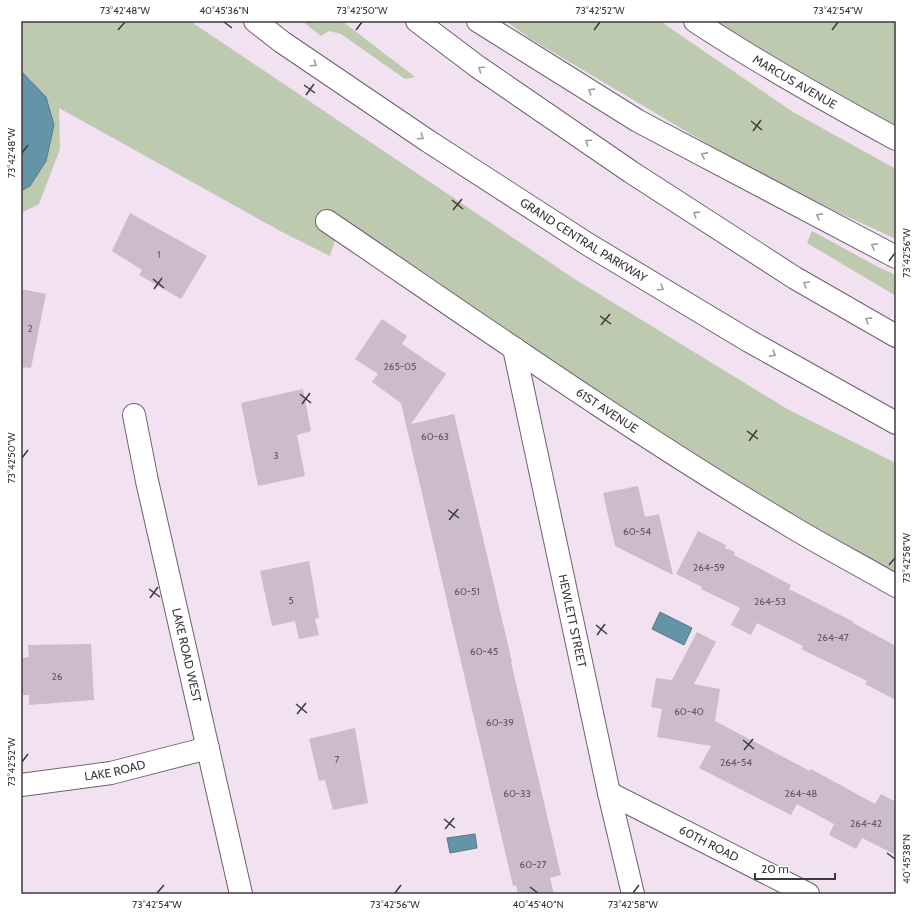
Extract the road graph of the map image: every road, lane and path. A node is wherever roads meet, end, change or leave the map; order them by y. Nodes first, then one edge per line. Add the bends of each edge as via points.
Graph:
1 (255, 21) edge
2 (418, 21) edge
3 (478, 21) edge
4 (695, 21) edge
5 (896, 139) edge
6 (327, 221) dead end
7 (896, 257) edge
8 (896, 336) edge
9 (514, 348) junction
10 (134, 415) dead end
11 (896, 423) edge
12 (896, 586) edge
13 (208, 748) junction
14 (21, 786) edge
15 (609, 793) junction
16 (241, 894) edge
17 (633, 894) edge
18 (808, 894) edge

1 -> 11 main road, GRAND CENTRAL PARKWAY via 428,141 589,245 749,341
8 -> 2 main road via 795,278 631,172 478,67
7 -> 3 main road via 638,121
4 - 5 main road, MARCUS AVENUE via 745,53
6 - 9 main road, 61ST AVENUE
9 - 12 main road, 61ST AVENUE via 649,438 787,524
9 - 15 main road, HEWLETT STREET
10 - 13 main road, LAKE ROAD WEST
13 - 14 main road, LAKE ROAD via 111,773
13 - 16 main road, LAKE ROAD WEST
15 - 17 main road, HEWLETT STREET
15 - 18 main road, 60TH ROAD

